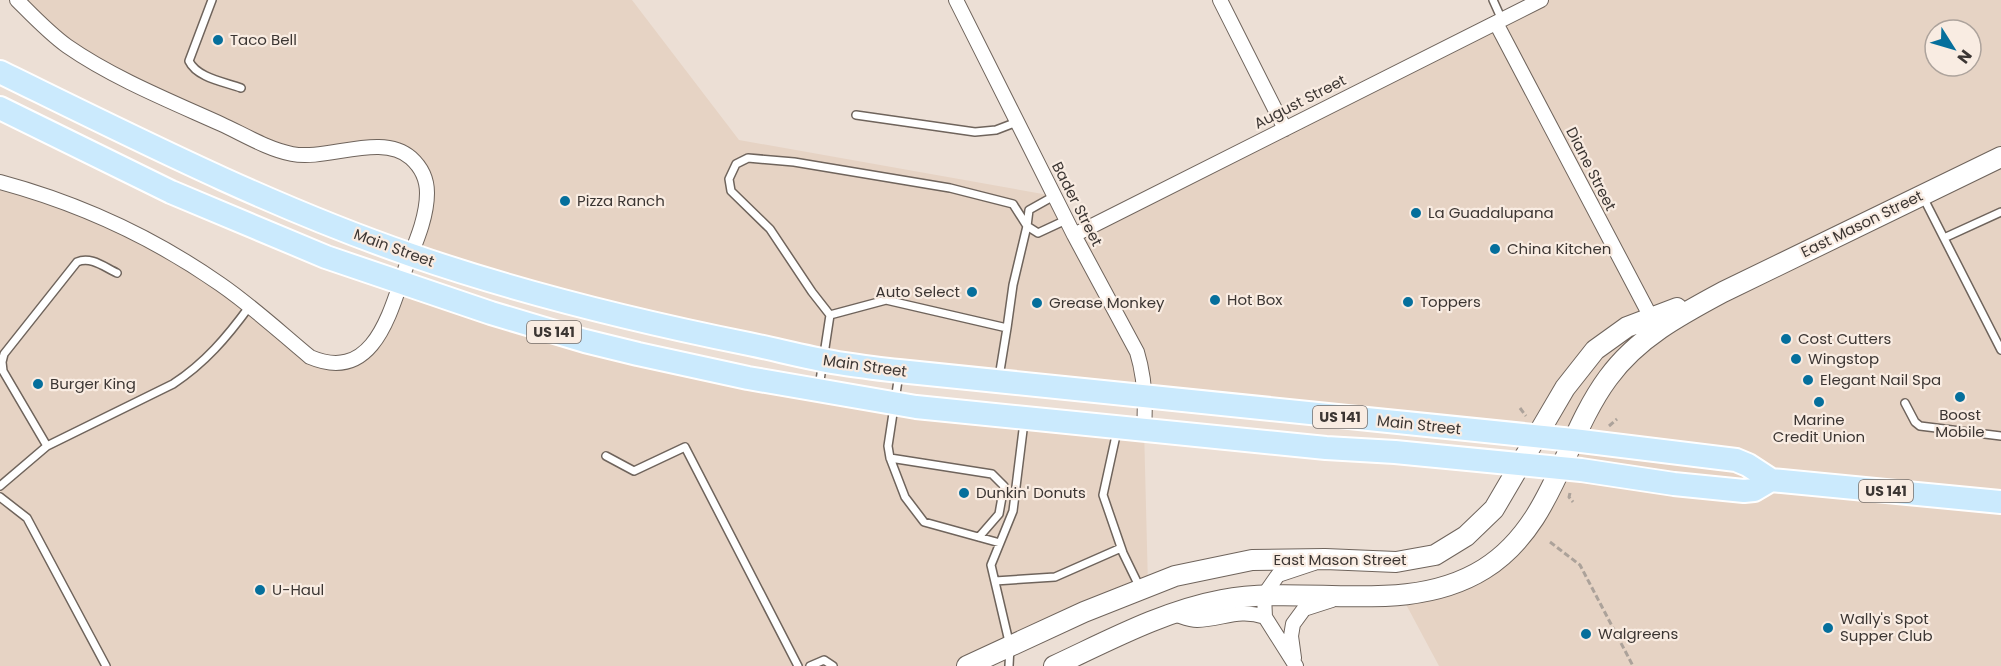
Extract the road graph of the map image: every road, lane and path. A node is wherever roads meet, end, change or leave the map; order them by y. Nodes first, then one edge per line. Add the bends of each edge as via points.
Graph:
1 (17, 0) edge
2 (212, 0) edge
3 (956, 0) edge
4 (1220, 0) edge
5 (1493, 0) edge
6 (1541, 0) edge
7 (1499, 21) junction
8 (0, 72) edge
9 (241, 88) dead end
10 (0, 108) edge
11 (856, 115) dead end
12 (1017, 122) junction
13 (1285, 129) junction
14 (2001, 156) edge
15 (0, 182) edge
16 (1922, 195) junction
17 (1054, 196) junction
18 (2001, 212) edge
19 (1066, 220) junction
20 (1028, 226) junction
21 (1074, 235) junction
22 (1944, 238) junction
23 (411, 255) junction
24 (117, 273) dead end
25 (401, 281) junction
26 (249, 307) junction
27 (830, 315) junction
28 (1654, 324) junction
29 (1007, 328) junction
30 (2001, 350) edge
31 (823, 360) junction
32 (899, 371) junction
33 (998, 382) junction
34 (819, 390) junction
35 (1146, 396) junction
36 (894, 403) junction
37 (1905, 403) dead end
38 (1025, 417) junction
39 (1118, 426) junction
40 (1144, 428) junction
41 (2001, 436) edge
42 (1535, 437) junction
43 (1574, 440) junction
44 (47, 446) junction
45 (606, 456) dead end
46 (890, 458) junction
47 (1520, 465) junction
48 (1561, 469) junction
49 (1771, 480) junction
50 (0, 486) edge
51 (0, 497) edge
52 (2001, 502) edge
53 (979, 537) junction
54 (1550, 542) dead end
55 (1000, 543) junction
56 (1121, 548) junction
57 (1325, 559) junction
58 (995, 581) junction
59 (1141, 589) junction
60 (1347, 595) junction
61 (1264, 596) junction
62 (1174, 614) junction
63 (1264, 617) junction
64 (1010, 646) junction
65 (1295, 665) edge
66 (106, 666) edge
67 (798, 666) edge
68 (810, 666) edge
69 (833, 666) edge
70 (967, 666) edge
71 (1009, 666) edge
72 (1054, 666) edge
73 (1633, 666) edge

1 - 23 street via 38,22 94,64 277,150 306,155 384,147 409,156 423,173 427,194 425,214
2 - 9 lane via 189,61 199,72
3 - 12 street, Bader Street
4 - 13 street
5 - 7 lane
6 - 7 street, August Street
7 - 13 street, August Street
7 - 28 street, Diane Street
8 - 23 main road, Main Street / US 141 via 146,145
10 - 25 main road, Main Street / US 141 via 171,192 326,257
11 - 12 lane via 975,132
12 - 17 street, Bader Street
13 - 21 street, August Street
14 - 16 main road, East Mason Street
15 - 26 street via 78,207 151,242 196,268
16 - 22 lane
16 - 28 main road, East Mason Street
17 - 19 street, Bader Street
17 - 20 lane via 1029,210
18 - 22 lane
19 - 20 lane via 1038,233
19 - 21 street, Bader Street
20 - 27 lane via 1013,204 950,188 794,162 748,158 736,164 729,179 731,191 770,229
20 - 29 lane
21 - 35 street, Bader Street via 1137,352
22 - 30 lane
23 - 25 street
23 - 31 main road, Main Street / US 141 via 597,311
24 - 44 lane via 91,260 77,262 4,354 3,371
25 - 26 street via 376,342 357,358 345,362 322,362 310,357
25 - 34 main road, Main Street / US 141 via 585,341
26 - 44 lane via 193,371
27 - 29 lane via 885,300
27 - 31 lane
28 - 42 main road, East Mason Street via 1627,327 1594,350 1570,380
28 - 43 main road, East Mason Street via 1608,378
29 - 33 lane
31 - 32 main road, Main Street / US 141
31 - 34 lane
32 - 33 main road, Main Street / US 141
32 - 36 lane
33 - 35 main road, Main Street / US 141
34 - 36 main road, Main Street / US 141
35 - 40 street, Bader Street
35 - 42 main road, Main Street / US 141
36 - 38 main road, Main Street / US 141
36 - 46 lane via 887,439
37 - 41 lane via 1920,426
38 - 39 main road, Main Street / US 141
38 - 55 lane via 1013,511
39 - 40 main road, Main Street / US 141
39 - 56 lane via 1103,495
40 - 47 main road, Main Street / US 141
42 - 43 main road, Main Street / US 141
42 - 47 main road, East Mason Street
43 - 48 main road, East Mason Street
43 - 49 main road, Main Street / US 141 via 1736,460
44 - 50 lane
45 - 67 lane via 634,471 685,447
46 - 53 lane via 905,496 924,522
46 - 53 lane via 993,474 1004,486 999,514
47 - 48 main road, Main Street / US 141
47 - 57 main road, East Mason Street via 1487,517 1466,537 1435,555 1396,562
48 - 49 main road, Main Street / US 141 via 1744,491
48 - 60 main road, East Mason Street via 1524,533 1497,560 1472,576 1415,594
49 - 52 main road, Main Street / US 141
51 - 66 lane via 27,518
53 - 55 lane
54 - 73 path via 1580,565
55 - 58 lane via 991,565
56 - 58 lane via 1055,577
56 - 59 lane
57 - 59 main road, East Mason Street via 1252,560 1175,576
57 - 61 street via 1278,575
58 - 64 lane
59 - 64 main road, East Mason Street
60 - 61 main road, East Mason Street
60 - 65 street via 1304,609 1293,624 1291,636
61 - 62 main road, East Mason Street via 1222,600
61 - 63 street
62 - 63 street via 1195,621 1241,612
62 - 72 main road, East Mason Street via 1136,627
63 - 65 street
64 - 70 main road, East Mason Street
64 - 71 lane
68 - 69 lane via 824,660

